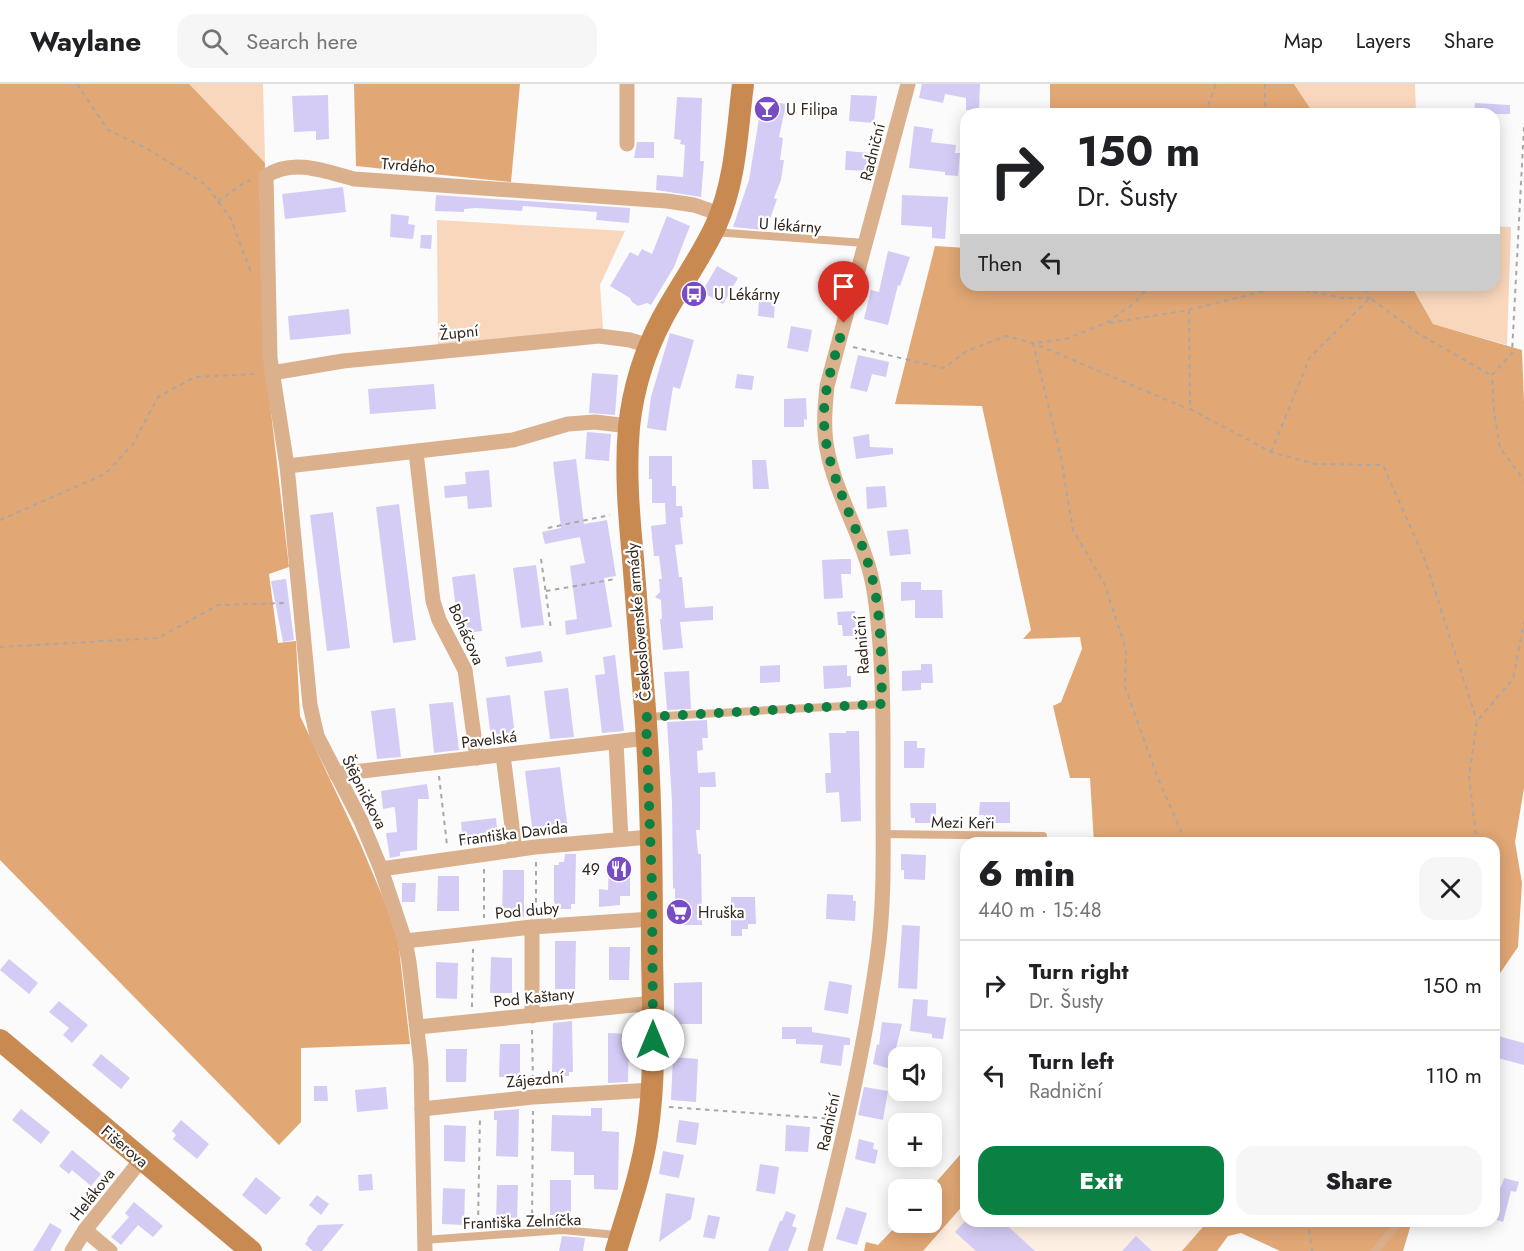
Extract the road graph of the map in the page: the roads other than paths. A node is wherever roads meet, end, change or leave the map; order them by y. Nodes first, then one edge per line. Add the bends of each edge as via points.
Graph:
1 (627, 84) edge
2 (743, 84) edge
3 (908, 84) edge
4 (627, 144) dead end
5 (716, 223) junction
6 (865, 243) junction
7 (649, 346) junction
8 (269, 347) joint
9 (272, 373) junction
10 (629, 426) junction
11 (416, 452) junction
12 (287, 466) junction
13 (882, 704) junction
14 (646, 728) junction
15 (616, 742) junction
16 (503, 755) junction
17 (477, 758) junction
18 (336, 774) junction
19 (883, 834) junction
20 (1043, 836) dead end
21 (651, 837) junction
22 (621, 839) junction
23 (515, 850) junction
24 (381, 870) junction
25 (652, 919) junction
26 (534, 927) junction
27 (405, 941) junction
28 (653, 1003) junction
29 (532, 1016) junction
30 (418, 1027) junction
31 (0, 1040) edge
32 (658, 1098) junction
33 (422, 1109) junction
34 (141, 1160) junction
35 (1395, 1227) edge
36 (85, 1230) junction
37 (618, 1244) edge
38 (424, 1245) edge
39 (72, 1251) edge
40 (111, 1251) edge
41 (251, 1251) edge
42 (815, 1251) edge
43 (1375, 1251) edge

1 - 4 street
2 - 5 street, Československé armády via 734,160
3 - 6 street, Radniční
5 - 6 lane, U lékárny
5 - 7 street, Československé armády
5 - 8 street, Tvrdého via 694,205 667,201 354,179 310,167 273,171 266,176
6 - 13 street, Radniční via 827,386 824,412 826,448 872,579
7 - 9 street, Župní via 599,336 342,361
7 - 10 street, Československé armády
8 - 9 street, Štěpničkova
9 - 12 street, Štěpničkova
10 - 11 street via 568,424 513,440
10 - 14 street, Československé armády via 628,494
11 - 12 street
11 - 17 street, Boháčova via 433,602 465,670
12 - 18 street, Štěpničkova via 310,705 317,736
13 - 14 lane
13 - 19 street, Radniční
14 - 15 street, Pavelská
14 - 21 street, Československé armády
15 - 16 street, Pavelská
15 - 22 street
16 - 17 street, Pavelská
16 - 23 street
17 - 18 street, Pavelská
18 - 24 street, Štěpničkova via 361,820
19 - 20 lane, Mezi Keři
19 - 42 street, Radniční via 877,957 847,1125
21 - 22 street, Františka Davida
21 - 25 street, Československé armády
22 - 23 street, Františka Davida
23 - 24 street, Františka Davida
24 - 27 street, Štěpničkova
25 - 26 street, Pod duby
25 - 28 street, Československé armády
26 - 27 street, Pod duby
26 - 29 street
27 - 30 street, Štěpničkova
28 - 29 street, Pod Kaštany
28 - 32 street, Československé armády
29 - 30 street, Pod Kaštany
30 - 33 street, Štěpničkova
31 - 34 street, Fišerova
32 - 33 street, Zájezdní via 533,1097
32 - 37 street, Československé armády
33 - 38 street, Štěpničkova
34 - 36 street, Helákova
34 - 41 street, Fišerova
35 - 43 lane
36 - 39 street, Helákova
36 - 40 street
37 - 38 lane, Františka Zelníčka via 562,1230 478,1236

